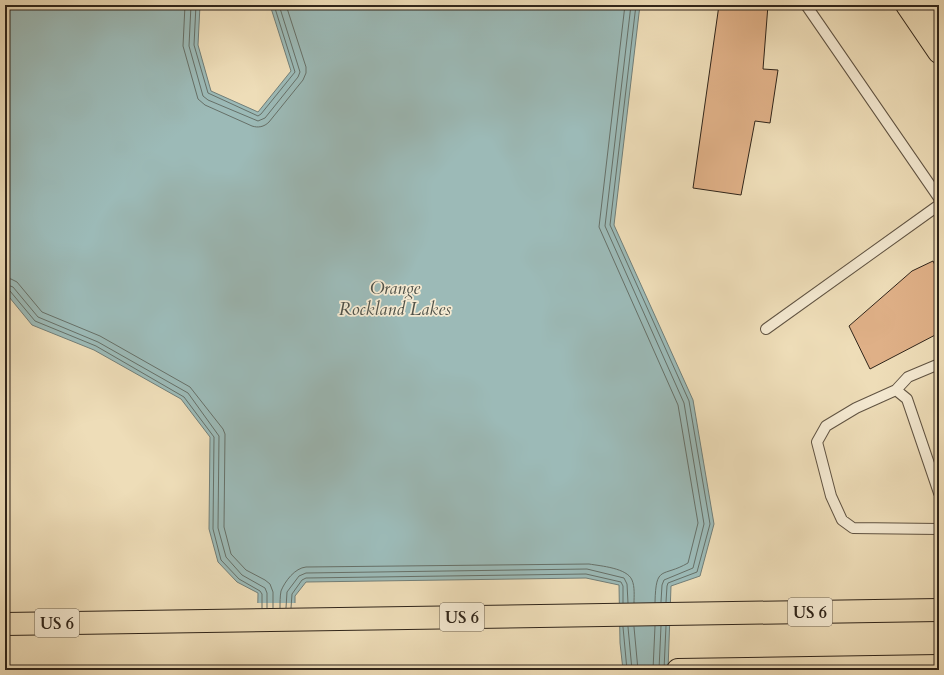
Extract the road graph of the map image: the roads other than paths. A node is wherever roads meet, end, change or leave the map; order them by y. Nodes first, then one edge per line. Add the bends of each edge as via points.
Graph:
1 (806, 5) edge
2 (907, 5) edge
3 (926, 5) edge
4 (939, 18) edge
5 (939, 52) edge
6 (939, 198) edge
7 (939, 205) edge
8 (766, 329) dead end
9 (939, 364) edge
10 (896, 390) junction
11 (939, 493) edge
12 (939, 529) edge
13 (939, 610) edge
14 (5, 624) edge
15 (939, 666) edge
16 (678, 670) edge
17 (682, 670) edge

1 - 6 lane
2 - 5 main road
3 - 4 main road
7 - 8 lane
9 - 10 lane via 908,377
10 - 11 lane via 907,399
10 - 12 lane via 856,408 826,426 817,442 831,496 842,520 853,528
13 - 14 main road, US 6
15 - 17 main road
16 - 17 main road

